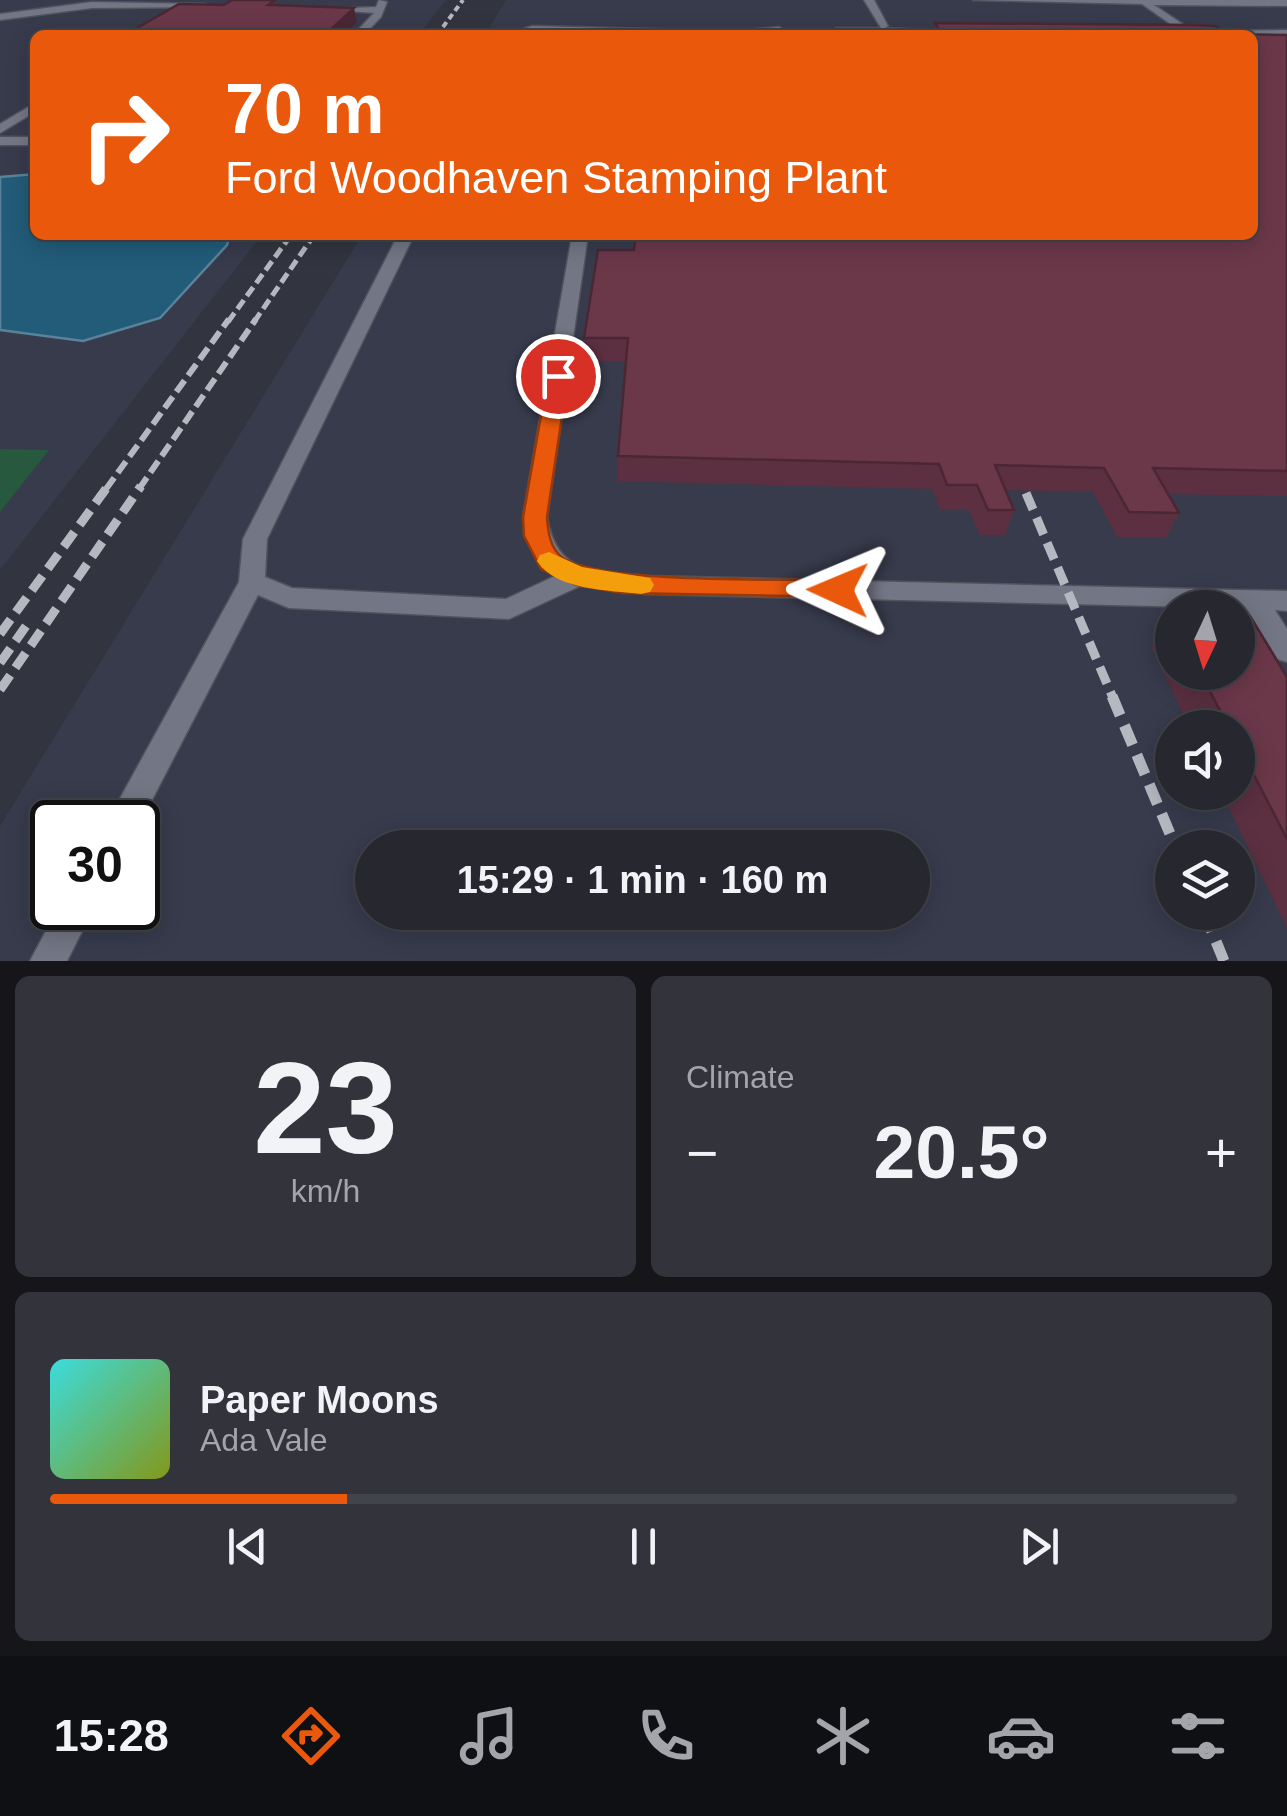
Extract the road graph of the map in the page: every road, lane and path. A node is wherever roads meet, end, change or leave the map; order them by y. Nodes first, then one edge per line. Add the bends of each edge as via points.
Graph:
1 (868, 0) edge
2 (978, 0) edge
3 (97, 2) edge
4 (1112, 2) edge
5 (1144, 2) edge
6 (194, 3) edge
7 (1287, 3) edge
8 (382, 5) edge
9 (216, 8) edge
10 (314, 9) edge
11 (1126, 12) dead end
12 (0, 17) edge
13 (166, 22) edge
14 (883, 26) dead end
15 (362, 30) edge
16 (528, 30) edge
17 (599, 30) edge
18 (1184, 30) edge
19 (1258, 33) edge
20 (1287, 33) edge
21 (30, 110) edge
22 (0, 130) edge
23 (0, 141) edge
24 (30, 141) edge
25 (404, 240) edge
26 (579, 240) edge
27 (577, 576) junction
28 (252, 582) junction
29 (1155, 598) edge
30 (1255, 600) edge
31 (1287, 601) edge
32 (1255, 602) edge
33 (1287, 651) edge
34 (135, 800) edge
35 (65, 930) edge
36 (48, 961) edge

1 - 14 street
2 - 4 street
3 - 6 street
3 - 12 street
4 - 5 street
4 - 11 street
5 - 7 street
5 - 18 street
6 - 9 street
6 - 13 street
8 - 10 street
8 - 15 street
16 - 17 street
19 - 20 street
21 - 22 street
23 - 24 street
25 - 28 street via 255,539
26 - 27 street via 535,517 542,552
27 - 28 street via 509,609 289,598
27 - 29 street via 645,585
28 - 34 street
30 - 31 street
32 - 33 street
35 - 36 street

